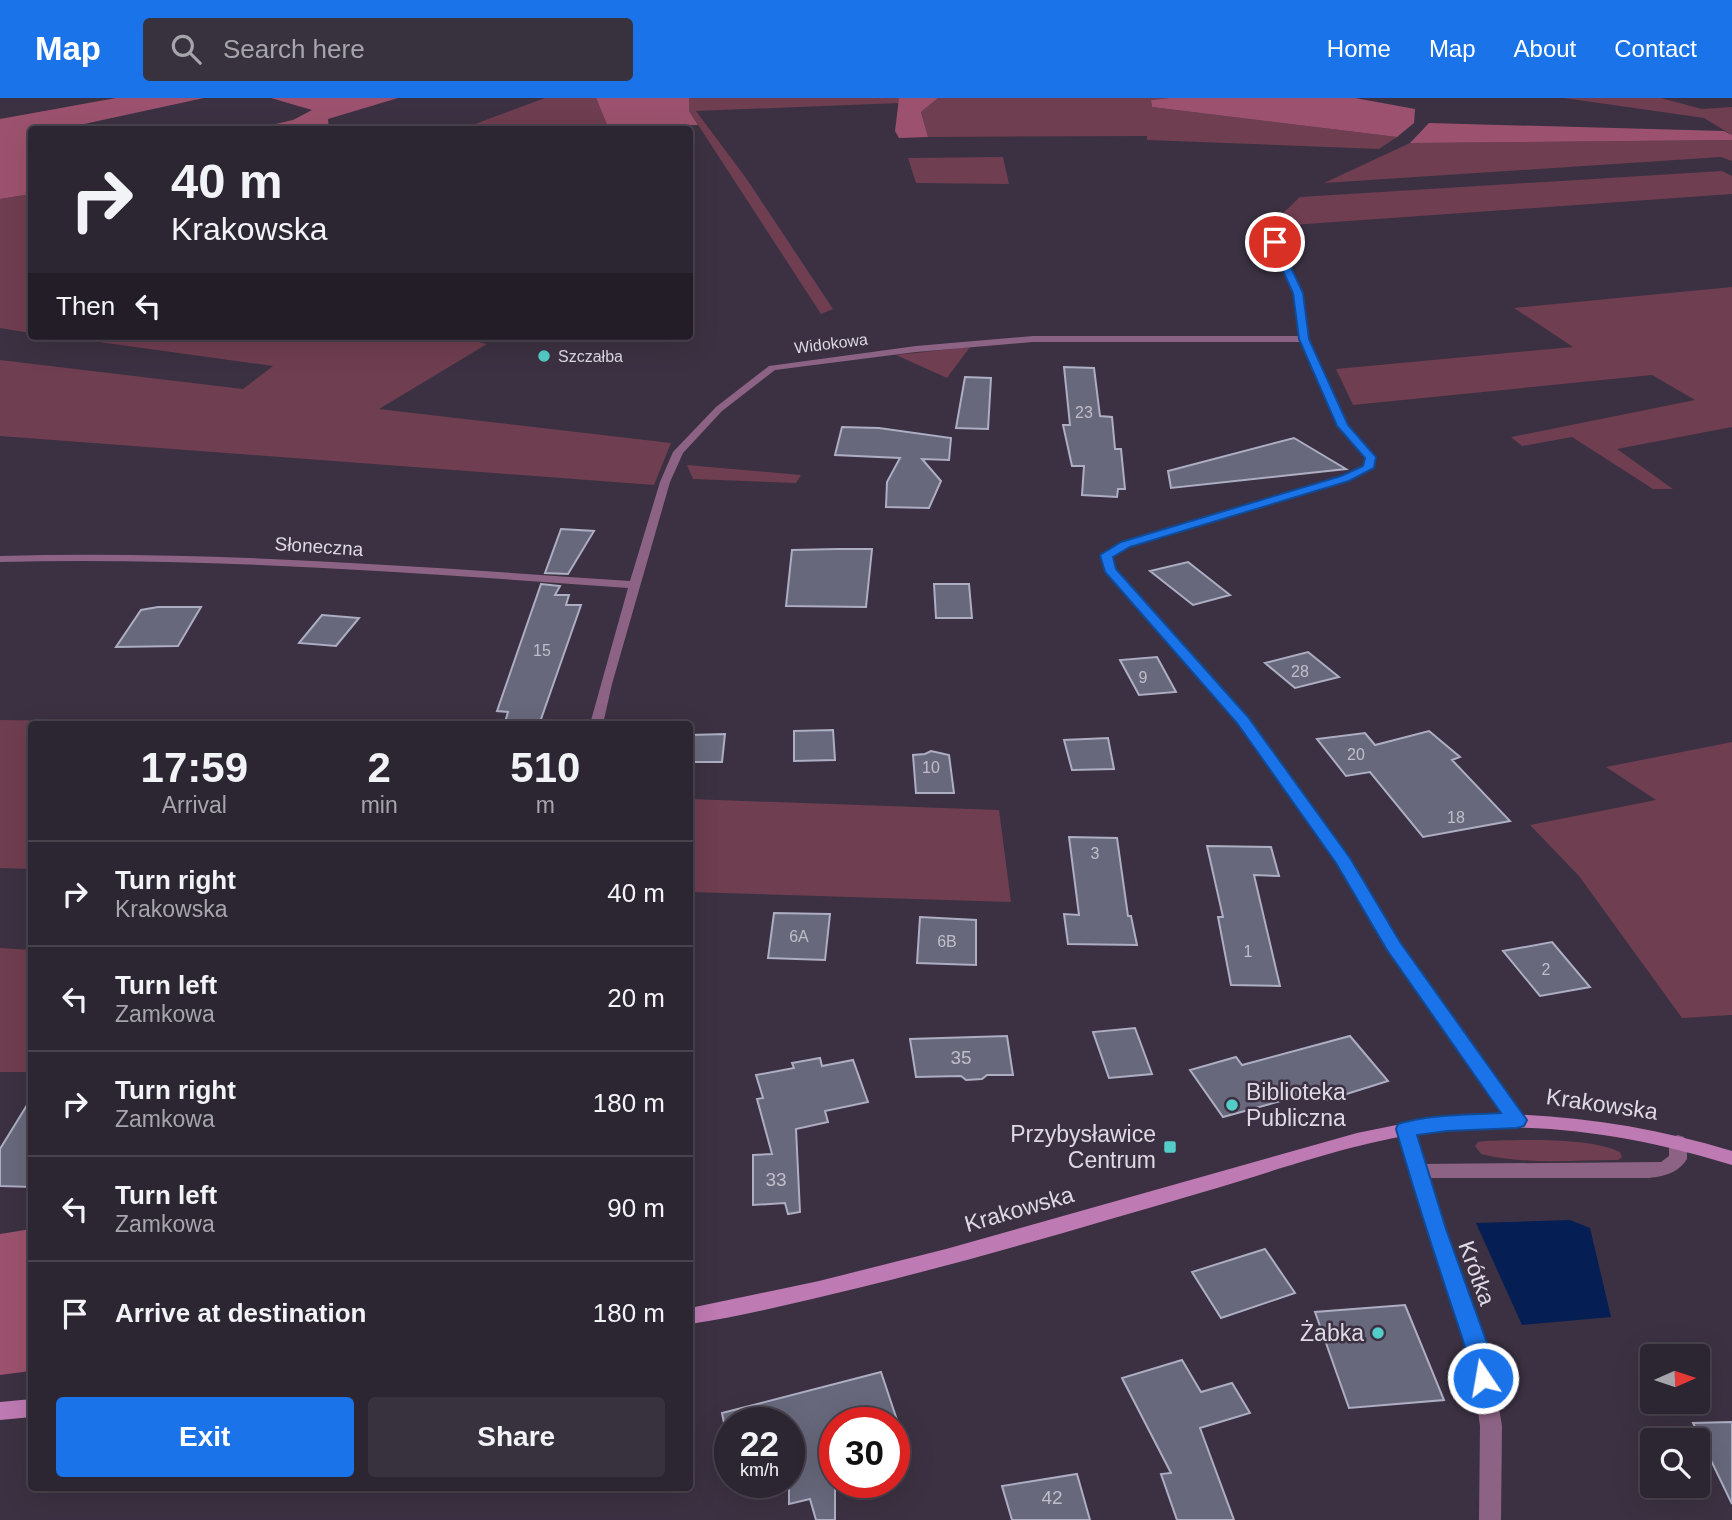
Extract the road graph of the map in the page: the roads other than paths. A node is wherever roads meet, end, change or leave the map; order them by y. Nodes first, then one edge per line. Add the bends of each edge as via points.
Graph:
1 (1270, 230) dead end
2 (1304, 339) junction
3 (0, 559) edge
4 (634, 585) junction
5 (598, 721) edge
6 (1517, 1120) junction
7 (1406, 1129) junction
8 (1678, 1142) junction
9 (1732, 1158) edge
10 (1419, 1171) junction
11 (693, 1315) edge
12 (28, 1408) edge
13 (0, 1411) edge
14 (1490, 1520) edge

1 - 2 street via 1298,293
2 - 4 street, Widokowa via 1033,339 772,368 719,409 678,452
2 - 6 street via 1343,426 1370,457 1369,468 1106,555 1110,569 1242,720 1344,862 1393,946
3 - 4 street, Słoneczna via 258,559
4 - 5 street, Widokowa
6 - 7 main road, Krakowska
6 - 8 main road, Krakowska via 1610,1128
7 - 10 street, Krótka
7 - 11 main road, Krakowska via 926,1262
8 - 9 main road, Krakowska
8 - 10 street via 1678,1159 1673,1165 1649,1171
10 - 14 street, Krótka via 1480,1354 1491,1426
12 - 13 main road

